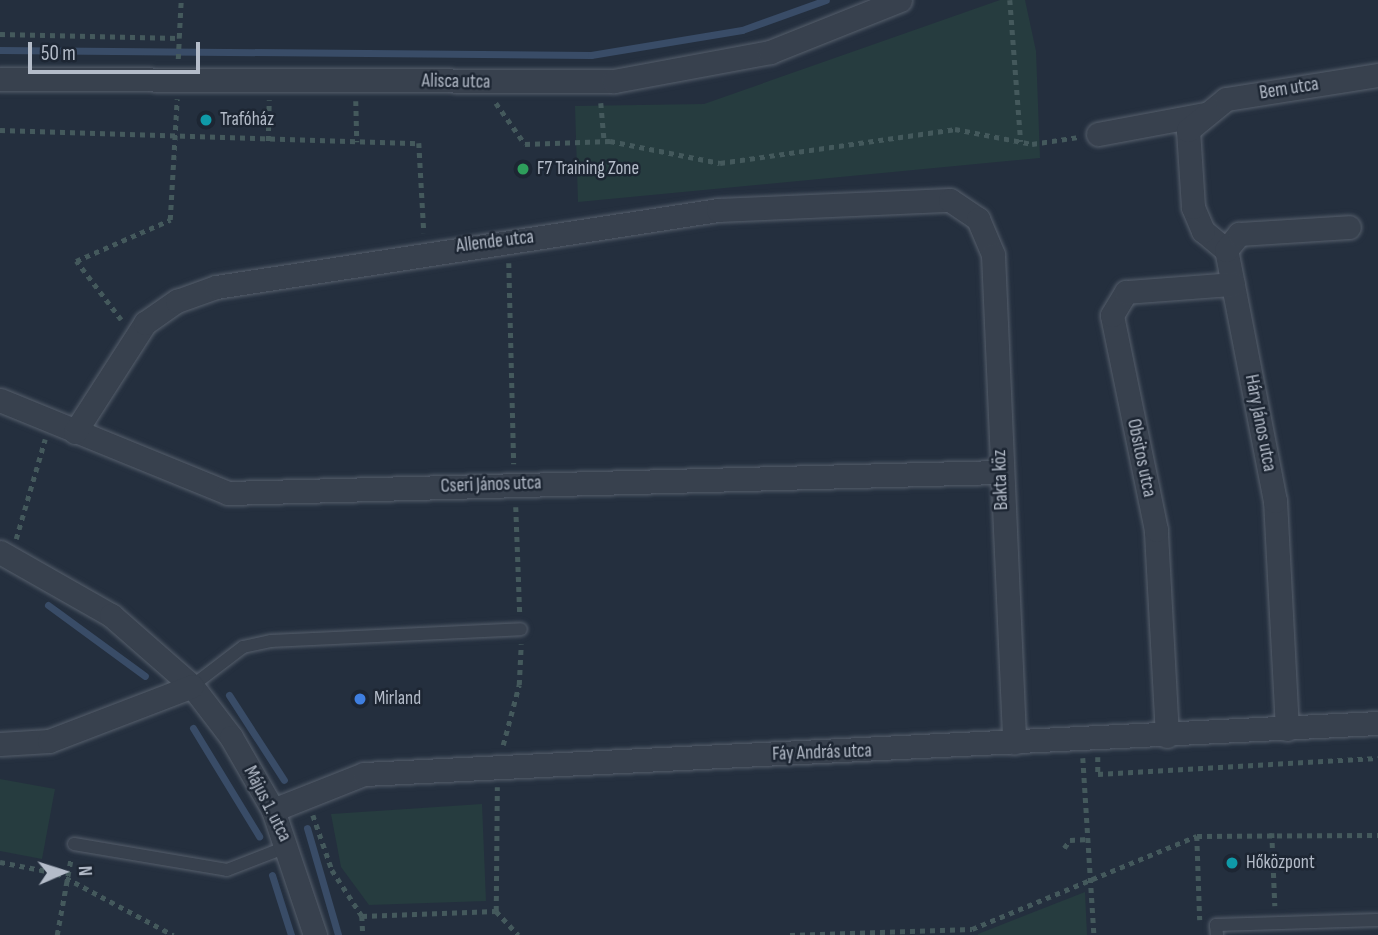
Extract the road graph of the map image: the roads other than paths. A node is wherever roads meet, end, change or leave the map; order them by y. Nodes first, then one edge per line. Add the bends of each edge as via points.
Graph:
1 (894, 1) edge
2 (1378, 75) edge
3 (0, 79) edge
4 (1205, 114) junction
5 (1098, 134) road end
6 (978, 219) joint
7 (1349, 227) dead end
8 (1226, 250) junction
9 (1233, 284) junction
10 (0, 400) edge
11 (75, 432) junction
12 (1001, 472) junction
13 (6, 554) edge
14 (521, 629) road end
15 (192, 687) junction
16 (1378, 723) edge
17 (1287, 729) junction
18 (1167, 736) junction
19 (1014, 743) junction
20 (0, 744) edge
21 (273, 810) junction
22 (74, 844) road end
23 (290, 846) junction
24 (1378, 920) edge
25 (1216, 930) edge
26 (314, 935) edge

1 - 3 street, Alisca utca via 770,52 600,81 269,79 178,71
2 - 4 street, Bem utca via 1226,99
4 - 5 street, Bem utca
4 - 8 street via 1188,130 1193,207 1203,231
6 - 11 street, Allende utca via 966,206 936,198 718,210 425,250 239,282 177,301 125,345
6 - 12 street, Bakta köz via 993,255
7 - 8 street via 1239,234
8 - 9 street, Háry János utca
9 - 17 street, Háry János utca via 1275,501
9 - 18 street, Obsitos utca via 1126,292 1112,315 1156,530
10 - 11 street, Cseri János utca
11 - 12 street, Cseri János utca via 228,493
12 - 19 street, Bakta köz
13 - 15 street, Május 1. utca via 111,615
14 - 15 lane via 271,640 243,647
15 - 20 street via 49,741
15 - 21 street, Május 1. utca via 231,737
16 - 17 street, Fáy András utca
17 - 18 street, Fáy András utca
18 - 19 street, Fáy András utca
19 - 21 street, Fáy András utca via 361,775 304,793
21 - 23 street, Május 1. utca
22 - 23 lane via 227,870
23 - 26 street, Május 1. utca
24 - 25 lane

